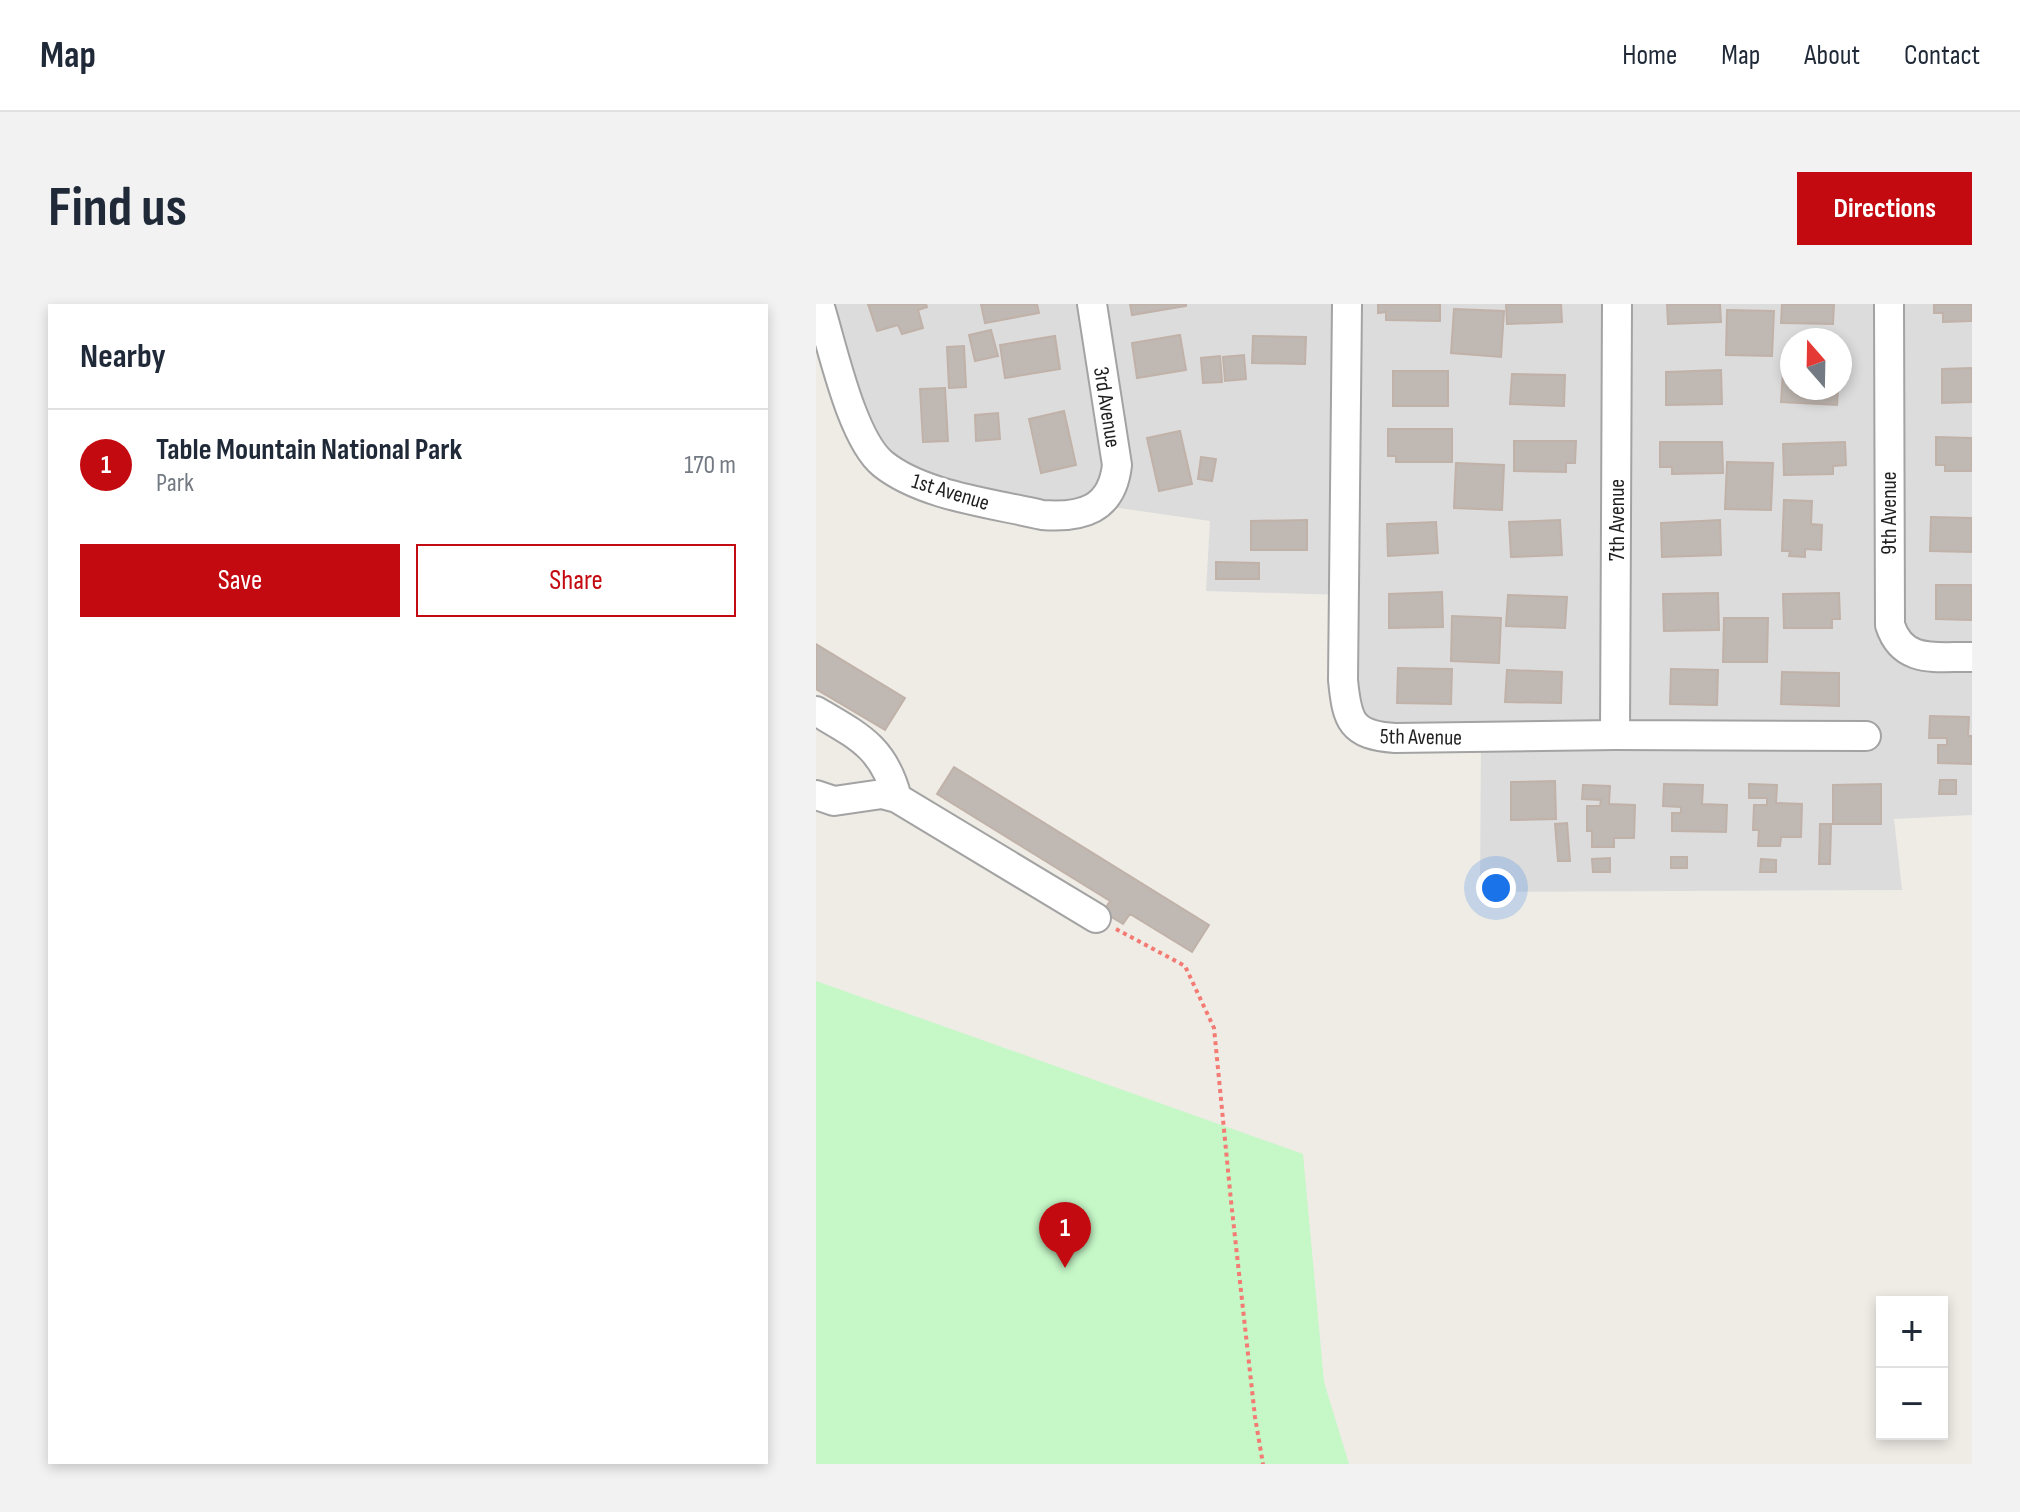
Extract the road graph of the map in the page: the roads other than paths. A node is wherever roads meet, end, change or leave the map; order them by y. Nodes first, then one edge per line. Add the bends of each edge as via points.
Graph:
1 (819, 304) edge
2 (1092, 304) edge
3 (1347, 304) edge
4 (1617, 304) edge
5 (1889, 304) edge
6 (1098, 505) joint
7 (1972, 657) edge
8 (816, 711) edge
9 (1615, 735) junction
10 (1866, 736) dead end
11 (825, 798) edge
12 (897, 798) junction
13 (1096, 918) road end

1 - 6 street, 1st Avenue via 859,429 882,463 911,482 1042,515 1068,516
2 - 6 street, 3rd Avenue via 1117,465 1113,489
3 - 9 street, 5th Avenue via 1343,680 1355,727 1366,735 1395,738
4 - 9 street, 7th Avenue
5 - 7 street, 9th Avenue via 1890,625 1899,645 1914,654
8 - 12 street via 872,746 886,765
9 - 10 street, 5th Avenue
11 - 12 street
12 - 13 street

